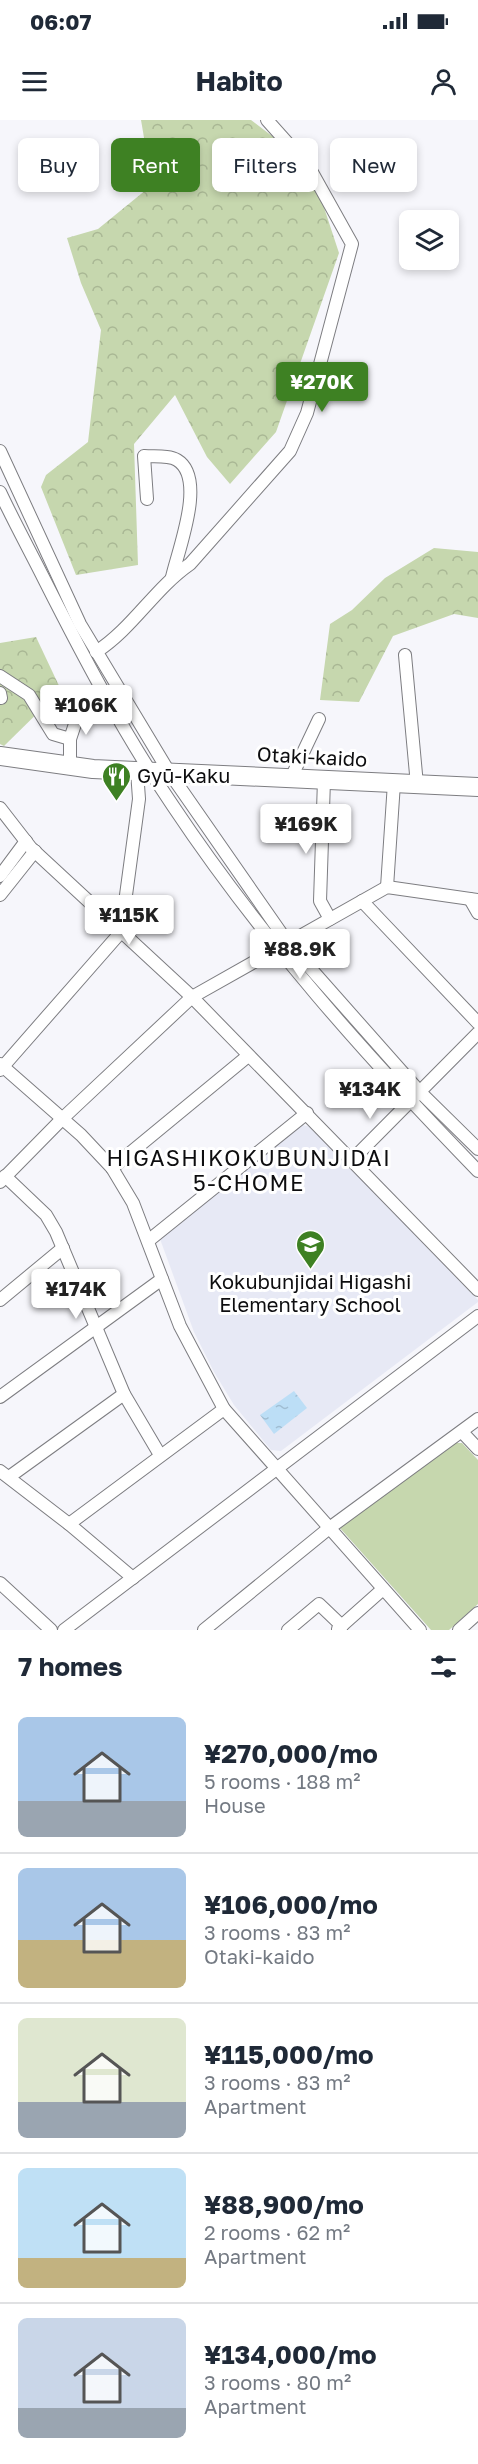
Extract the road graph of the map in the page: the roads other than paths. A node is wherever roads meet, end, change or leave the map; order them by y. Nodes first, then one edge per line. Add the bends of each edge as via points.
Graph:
1 (267, 120) edge
2 (0, 451) edge
3 (0, 492) edge
4 (147, 499) dead end
5 (172, 577) junction
6 (96, 652) junction
7 (405, 655) dead end
8 (0, 676) edge
9 (0, 693) edge
10 (1, 698) edge
11 (83, 700) dead end
12 (320, 719) dead end
13 (70, 739) junction
14 (0, 756) edge
15 (70, 768) junction
16 (144, 772) junction
17 (169, 772) junction
18 (291, 778) junction
19 (324, 780) junction
20 (394, 783) junction
21 (417, 785) junction
22 (478, 787) edge
23 (0, 808) edge
24 (30, 846) junction
25 (0, 876) edge
26 (387, 887) junction
27 (0, 895) edge
28 (474, 899) edge
29 (362, 901) junction
30 (478, 913) edge
31 (330, 919) junction
32 (121, 933) junction
33 (283, 946) junction
34 (192, 997) junction
35 (478, 1023) edge
36 (478, 1033) edge
37 (248, 1056) junction
38 (1, 1067) edge
39 (419, 1090) junction
40 (410, 1101) junction
41 (307, 1113) junction
42 (63, 1118) junction
43 (478, 1149) edge
44 (352, 1160) junction
45 (112, 1168) junction
46 (478, 1171) edge
47 (3, 1179) edge
48 (148, 1241) junction
49 (63, 1248) junction
50 (162, 1280) junction
51 (478, 1290) edge
52 (0, 1300) edge
53 (478, 1316) edge
54 (95, 1328) junction
55 (124, 1394) junction
56 (0, 1397) edge
57 (224, 1409) junction
58 (478, 1419) edge
59 (462, 1432) junction
60 (478, 1449) edge
61 (160, 1455) junction
62 (276, 1468) junction
63 (5, 1474) edge
64 (69, 1524) junction
65 (328, 1529) junction
66 (133, 1578) junction
67 (0, 1583) edge
68 (382, 1589) junction
69 (478, 1613) edge
70 (340, 1628) edge
71 (51, 1630) edge
72 (64, 1630) edge
73 (204, 1630) edge
74 (288, 1630) edge
75 (420, 1630) edge
76 (459, 1630) edge

1 - 5 street via 309,167 352,244 307,413 290,451 190,564
2 - 6 street
3 - 16 street
4 - 5 street via 144,456 180,461 190,478 191,495
5 - 6 street via 124,631
6 - 17 street
7 - 21 street
8 - 13 street via 28,695 53,734
9 - 10 street
11 - 13 street
12 - 18 street
13 - 15 street
14 - 15 highway, Otaki-kaido
15 - 16 highway, Otaki-kaido
16 - 17 highway, Otaki-kaido
16 - 32 street
16 - 33 street
17 - 18 highway, Otaki-kaido
17 - 33 street
18 - 19 highway, Otaki-kaido
19 - 20 highway, Otaki-kaido
19 - 31 street via 320,901
20 - 21 highway, Otaki-kaido
20 - 26 street
21 - 22 highway, Otaki-kaido
23 - 24 street
24 - 25 street
24 - 27 street
24 - 32 street
26 - 28 street
26 - 29 street
28 - 30 street
29 - 31 street
29 - 35 street
31 - 33 street
32 - 34 street
32 - 38 street
33 - 34 street
33 - 39 street
33 - 40 street
34 - 37 street
34 - 42 street
36 - 39 street
37 - 41 street
37 - 45 street
38 - 42 street
39 - 40 street
39 - 43 street
40 - 44 street
40 - 46 street
41 - 44 street
41 - 48 street
42 - 45 street
42 - 47 street
44 - 51 street
45 - 48 street via 133,1203
47 - 49 street via 46,1215
48 - 50 street
49 - 52 street
49 - 54 street
50 - 54 street
50 - 57 street via 184,1335
53 - 62 street
54 - 55 street
54 - 56 street
55 - 61 street
55 - 63 street
57 - 61 street
57 - 62 street
58 - 59 street
59 - 60 street
59 - 65 street
61 - 64 street
62 - 65 street
62 - 66 street
63 - 64 street
64 - 66 street
65 - 68 street
65 - 73 street
66 - 72 street
67 - 71 street
68 - 70 street
68 - 75 street
69 - 76 street
70 - 74 street via 319,1604

